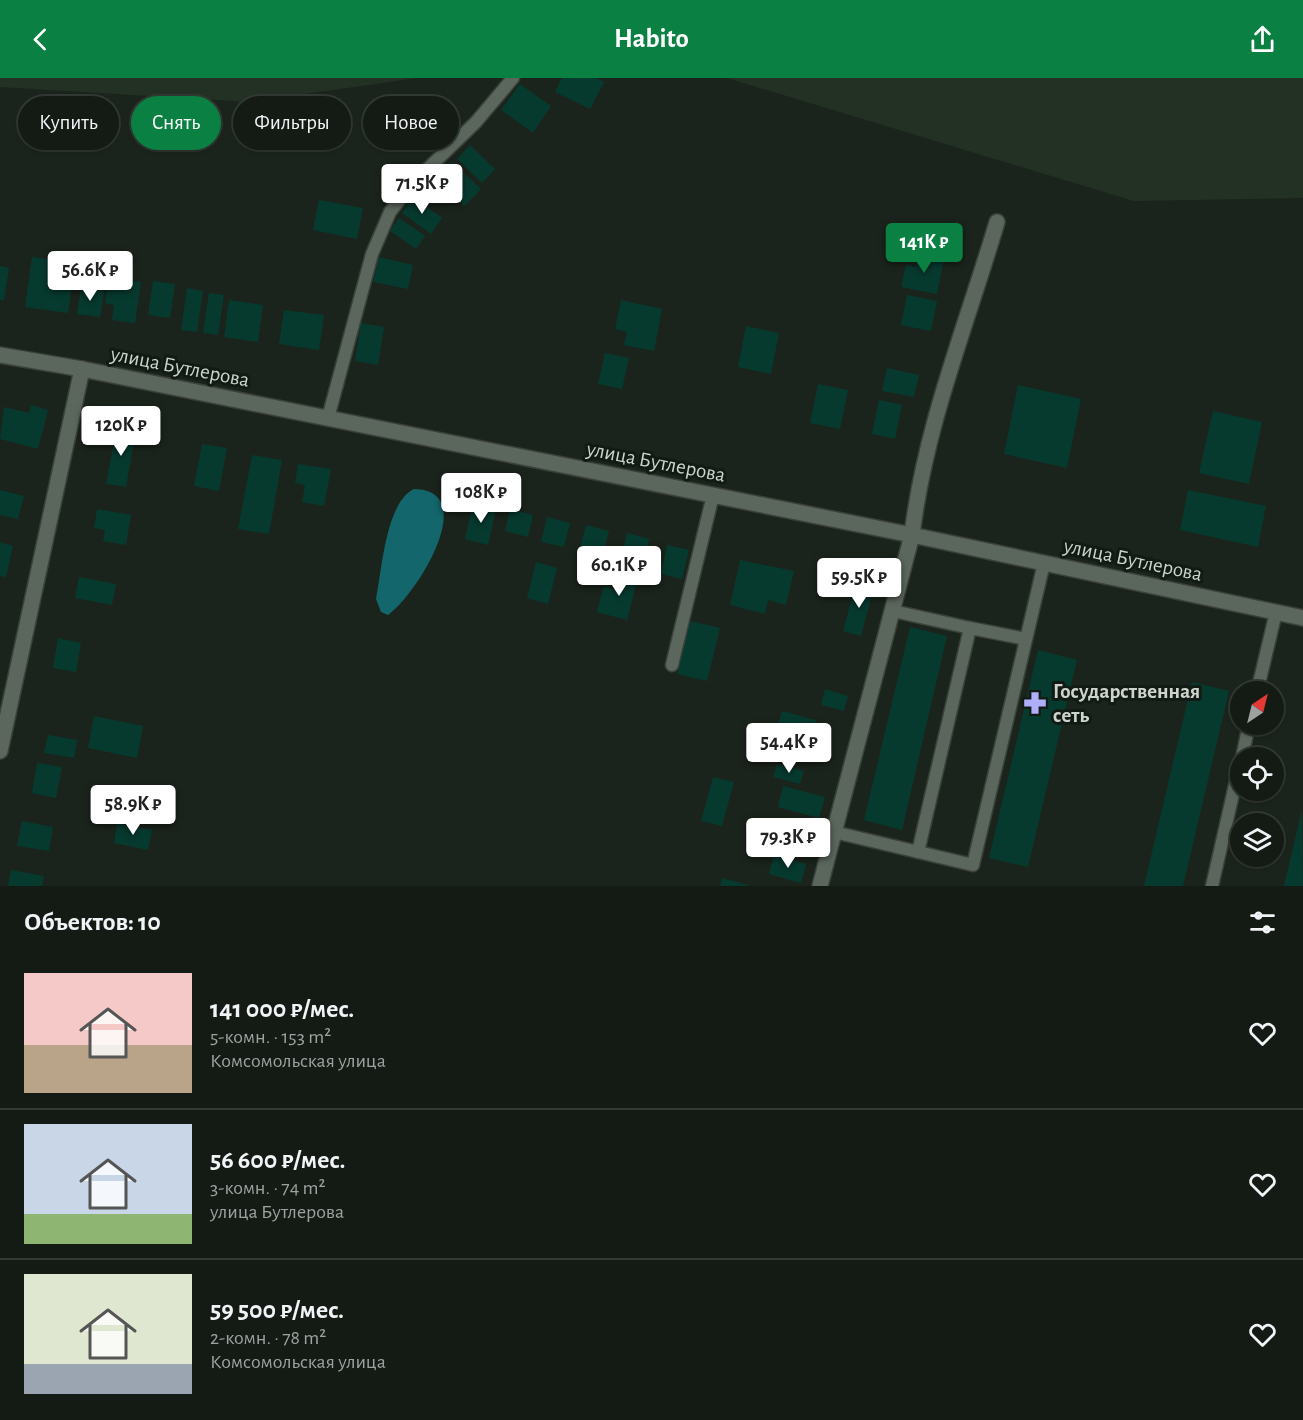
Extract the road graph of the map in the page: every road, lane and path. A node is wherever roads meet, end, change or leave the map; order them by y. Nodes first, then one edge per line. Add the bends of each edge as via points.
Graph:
1 (513, 78) edge
2 (997, 222) dead end
3 (0, 355) edge
4 (82, 369) junction
5 (328, 418) junction
6 (713, 495) junction
7 (912, 535) junction
8 (1044, 563) junction
9 (893, 611) junction
10 (1276, 612) junction
11 (1303, 618) edge
12 (970, 628) junction
13 (1026, 639) junction
14 (672, 665) dead end
15 (1260, 681) edge
16 (0, 751) edge
17 (1231, 801) edge
18 (834, 832) junction
19 (918, 852) junction
20 (820, 886) edge
21 (1212, 886) edge

1 - 5 lane via 390,212 372,254
2 - 7 street via 928,438
3 - 4 street, улица Бутлерова
4 - 5 street, улица Бутлерова
4 - 16 street
5 - 6 street, улица Бутлерова
6 - 7 street, улица Бутлерова
6 - 14 lane
7 - 8 street, улица Бутлерова
7 - 9 street
8 - 10 street, улица Бутлерова
8 - 13 lane
9 - 12 lane
9 - 18 street
10 - 11 street, улица Бутлерова
10 - 15 lane
12 - 13 lane
12 - 19 lane
13 - 19 lane via 973,865
17 - 21 lane
18 - 19 lane
18 - 20 street

